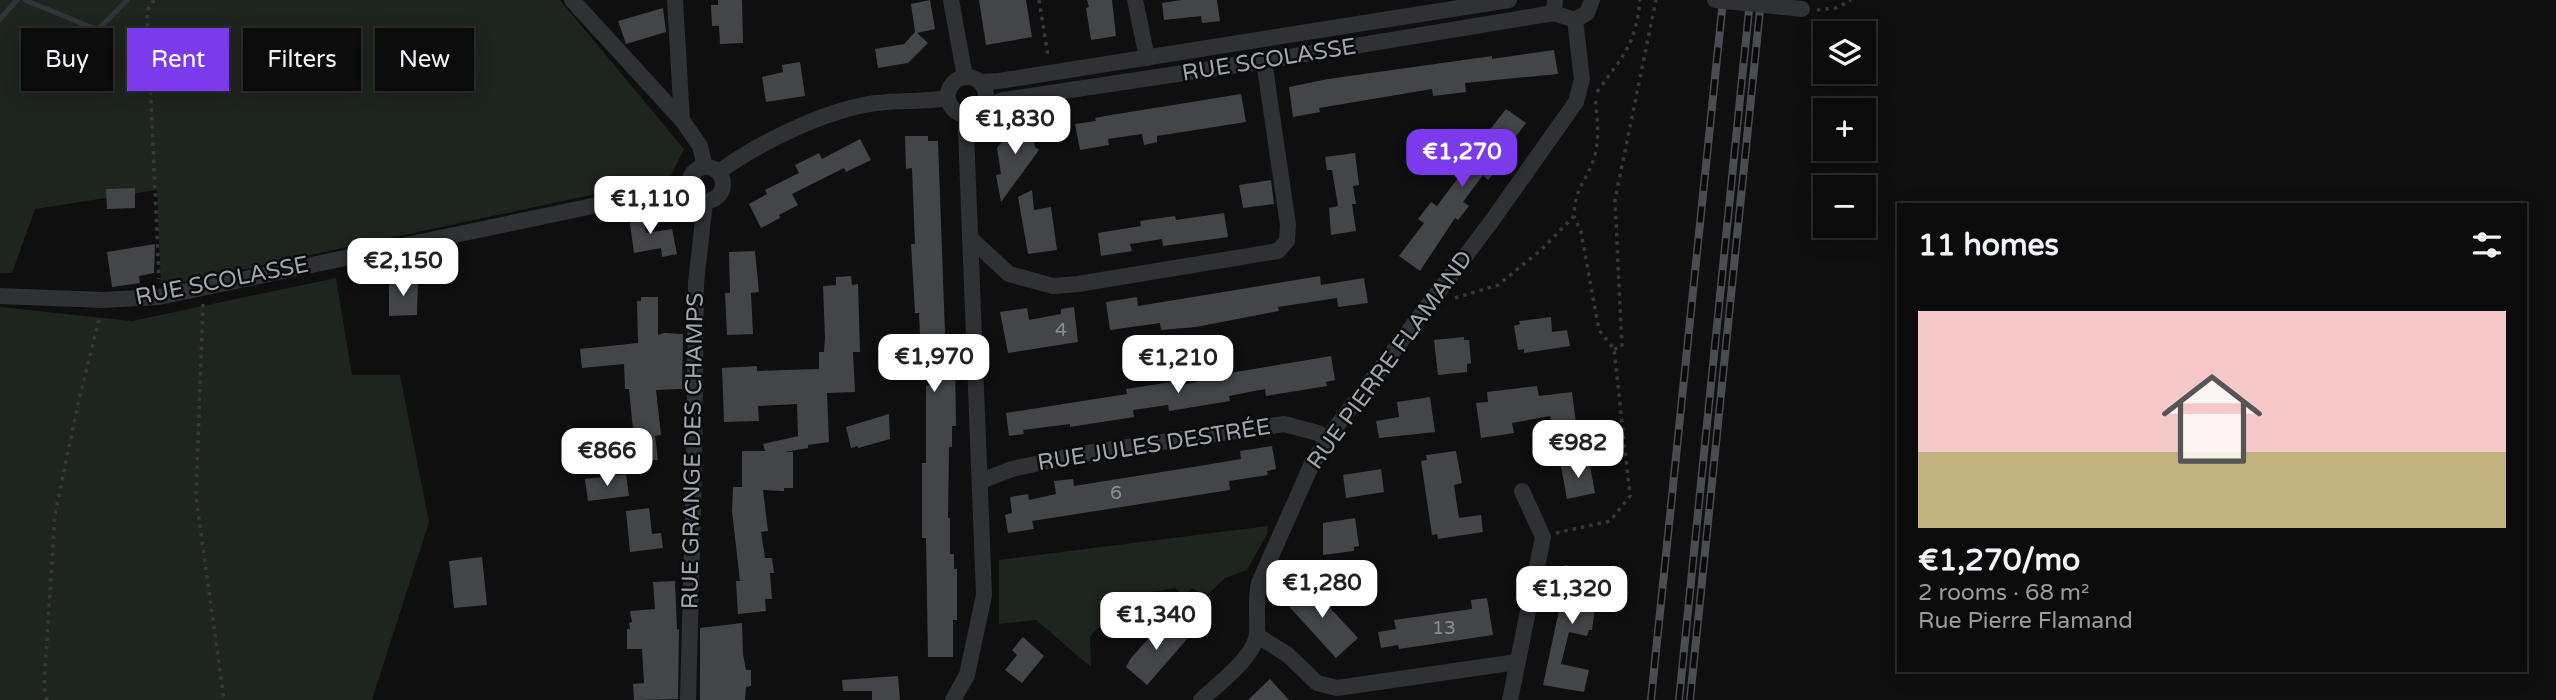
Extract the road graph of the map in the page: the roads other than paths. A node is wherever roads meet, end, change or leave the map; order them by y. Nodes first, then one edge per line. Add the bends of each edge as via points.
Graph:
1 (572, 0) edge
2 (675, 0) edge
3 (951, 0) edge
4 (1135, 0) edge
5 (1509, 0) edge
6 (1592, 0) edge
7 (1715, 0) edge
8 (1555, 6) edge
9 (1802, 9) road end
10 (1575, 20) junction
11 (1147, 58) junction
12 (1264, 61) junction
13 (973, 79) junction
14 (948, 98) junction
15 (983, 107) junction
16 (968, 115) junction
17 (682, 120) junction
18 (712, 169) junction
19 (688, 186) junction
20 (705, 202) junction
21 (970, 239) junction
22 (0, 296) edge
23 (1327, 439) junction
24 (981, 481) junction
25 (1522, 491) dead end
26 (1258, 636) junction
27 (1517, 662) junction
28 (688, 700) edge
29 (953, 700) edge
30 (1201, 700) edge
31 (1510, 700) edge

1 - 17 street
2 - 17 street
3 - 13 street
4 - 11 street
5 - 11 street, RUE SCOLASSE
6 - 10 street via 1587,13
7 - 9 street, bridge
8 - 10 street
8 - 12 street, RUE SCOLASSE
10 - 23 street, RUE PIERRE FLAMAND via 1582,79 1576,102
11 - 13 street, RUE SCOLASSE
12 - 15 street, RUE SCOLASSE via 1003,100
12 - 21 street via 1288,225 1287,242 1278,251 1053,286 1009,274
13 - 14 street via 959,78 950,86
13 - 15 street via 985,90
14 - 16 street via 957,113
14 - 18 street via 876,103 821,116
15 - 16 street
16 - 21 street
17 - 18 street
18 - 19 street via 692,173
18 - 20 street via 723,180 723,188
19 - 20 street
19 - 22 street, RUE SCOLASSE via 159,297
20 - 28 street, RUE GRANGE DES CHAMPS via 696,283
21 - 24 street
23 - 24 street, RUE JULES DESTRÉE via 1284,424 1080,454
23 - 26 street, RUE PIERRE FLAMAND via 1259,583 1255,602
24 - 29 street via 984,595 967,675
25 - 27 street via 1543,537
26 - 27 street via 1289,655 1318,683 1337,688
26 - 30 street via 1244,660
27 - 31 street

